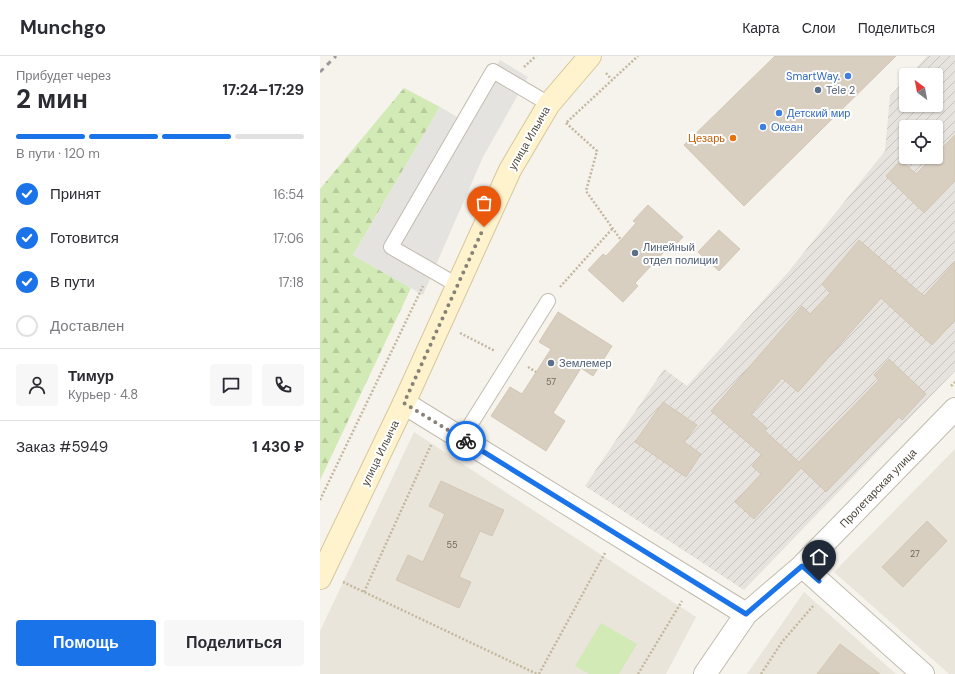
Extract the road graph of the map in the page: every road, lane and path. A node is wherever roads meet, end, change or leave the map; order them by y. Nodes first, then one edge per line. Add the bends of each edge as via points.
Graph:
1 (590, 56) edge
2 (638, 56) edge
3 (548, 104) junction
4 (566, 123) junction
5 (560, 128) dead end
6 (612, 229) junction
7 (620, 240) dead end
8 (431, 270) junction
9 (457, 285) junction
10 (548, 301) joint
11 (462, 326) dead end
12 (459, 333) junction
13 (456, 339) dead end
14 (511, 359) junction
15 (536, 372) dead end
16 (404, 403) junction
17 (955, 409) edge
18 (441, 425) junction
19 (462, 438) junction
20 (320, 500) edge
21 (616, 534) junction
22 (802, 566) junction
23 (321, 575) edge
24 (693, 582) junction
25 (827, 589) junction
26 (364, 592) junction
27 (746, 614) junction
28 (538, 674) edge
29 (638, 674) edge
30 (705, 674) edge
31 (761, 674) edge
32 (923, 674) edge

1 - 3 main road, улица Ильича
2 - 4 path
3 - 8 lane via 493,72 391,247
3 - 9 main road, улица Ильича via 510,170
4 - 5 path
4 - 6 path via 597,151 586,191
6 - 7 path
6 - 10 path
8 - 9 lane
8 - 20 path
9 - 16 main road, улица Ильича
10 - 14 lane
11 - 12 path
12 - 13 path
12 - 14 path
14 - 15 path
14 - 19 lane
16 - 18 street
16 - 23 main road, улица Ильича
17 - 22 street, Пролетарская улица
18 - 19 street
18 - 26 path
19 - 21 street
21 - 24 street
21 - 28 path
22 - 25 street
22 - 27 street, Пролетарская улица
23 - 26 path
24 - 27 street
24 - 29 path
25 - 31 path via 782,642
25 - 32 street
26 - 28 path
27 - 30 street, Пролетарская улица

